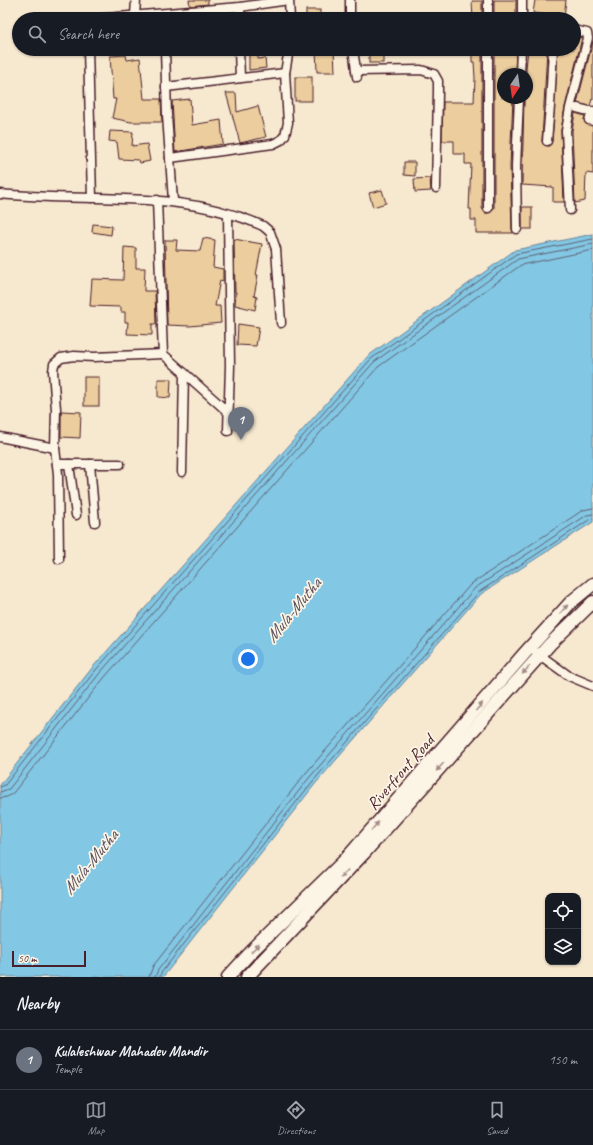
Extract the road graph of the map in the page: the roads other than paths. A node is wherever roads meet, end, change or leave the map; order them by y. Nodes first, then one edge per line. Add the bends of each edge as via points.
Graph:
1 (136, 0) edge
2 (289, 0) edge
3 (350, 0) edge
4 (488, 0) edge
5 (522, 0) edge
6 (240, 7) junction
7 (135, 12) edge
8 (198, 12) edge
9 (240, 12) edge
10 (290, 12) edge
11 (350, 12) edge
12 (488, 12) edge
13 (522, 12) edge
14 (581, 31) edge
15 (88, 56) edge
16 (165, 56) edge
17 (239, 56) edge
18 (288, 56) edge
19 (355, 56) edge
20 (488, 56) edge
21 (521, 56) edge
22 (553, 56) edge
23 (520, 68) edge
24 (285, 73) junction
25 (240, 78) junction
26 (166, 87) junction
27 (519, 104) edge
28 (577, 108) dead end
29 (593, 111) edge
30 (593, 121) edge
31 (547, 141) dead end
32 (170, 158) junction
33 (436, 188) dead end
34 (0, 194) edge
35 (92, 198) junction
36 (157, 200) junction
37 (172, 201) junction
38 (488, 208) dead end
39 (570, 210) dead end
40 (228, 214) junction
41 (517, 229) dead end
42 (281, 322) dead end
43 (163, 354) junction
44 (184, 373) junction
45 (229, 413) junction
46 (228, 431) dead end
47 (0, 437) edge
48 (55, 448) junction
49 (57, 464) junction
50 (69, 464) junction
51 (90, 464) junction
52 (120, 464) dead end
53 (182, 472) dead end
54 (76, 515) dead end
55 (95, 522) dead end
56 (59, 559) dead end
57 (593, 584) edge
58 (593, 602) edge
59 (530, 648) junction
60 (540, 655) junction
61 (593, 686) edge
62 (464, 733) junction
63 (319, 893) junction
64 (228, 977) edge
65 (247, 977) edge

1 - 7 street
2 - 6 street
2 - 10 street
3 - 11 street
4 - 12 street
5 - 13 street
6 - 8 street
6 - 9 street
14 - 39 street via 588,33 588,38 566,131
15 - 35 street
16 - 26 street
17 - 25 street
18 - 24 street
19 - 33 street via 357,74 421,70 434,74 438,81
20 - 38 street
21 - 23 street
22 - 31 street
24 - 25 street
24 - 32 street via 288,123 281,140 273,144
25 - 26 street
26 - 32 street
27 - 41 street
28 - 29 street
29 - 30 street via 589,120
32 - 37 street
34 - 35 street
35 - 36 street
36 - 37 street
36 - 43 street
37 - 40 street via 201,205
40 - 42 street via 263,226 272,235 276,249
40 - 45 street
43 - 44 street
43 - 48 street via 74,356 61,358 54,364 52,371 56,409
44 - 45 street
44 - 53 street
45 - 46 street
47 - 48 street
48 - 49 street
49 - 50 street
49 - 56 street
50 - 51 street
50 - 54 street
51 - 52 street
51 - 55 street
59 -> 57 street, Riverfront Road via 571,602
58 - 60 street, Riverfront Road
59 - 60 street
62 -> 59 street, Riverfront Road
60 - 61 street via 573,678
60 -> 62 street, Riverfront Road
62 - 63 street, Riverfront Road via 361,850
64 -> 63 street, Riverfront Road via 252,951
63 - 65 street, Riverfront Road

